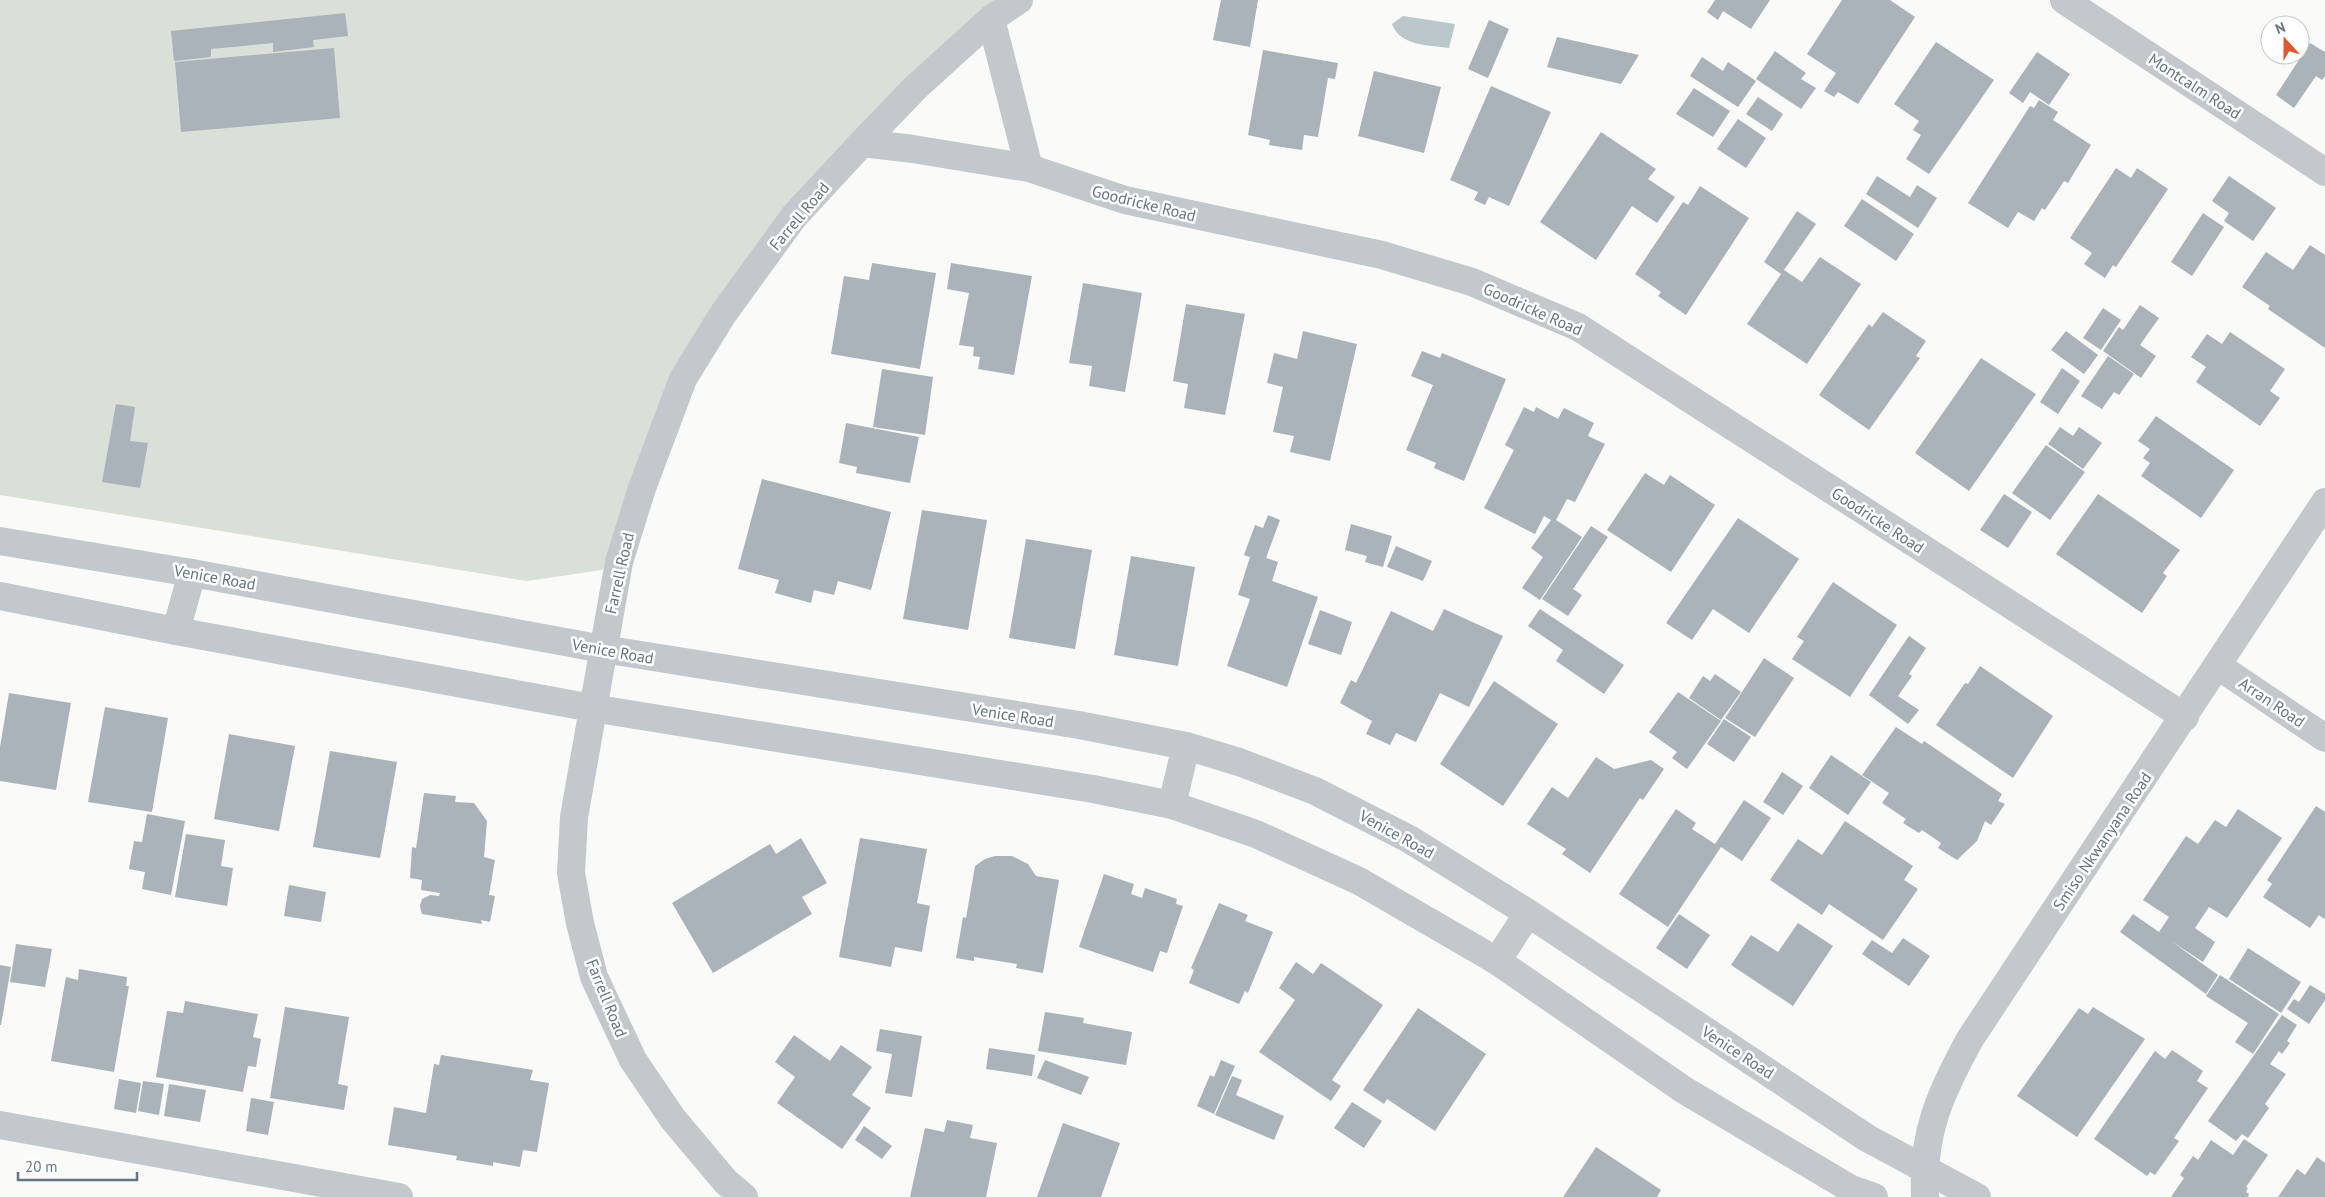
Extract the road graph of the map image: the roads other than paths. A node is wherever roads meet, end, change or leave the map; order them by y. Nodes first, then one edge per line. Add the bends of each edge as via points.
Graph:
1 (1019, 0) edge
2 (2064, 0) edge
3 (991, 19) junction
4 (862, 143) junction
5 (1029, 168) junction
6 (2325, 172) edge
7 (2325, 502) edge
8 (0, 540) edge
9 (192, 572) junction
10 (0, 596) edge
11 (176, 631) junction
12 (603, 649) junction
13 (2218, 666) junction
14 (592, 708) junction
15 (2185, 717) junction
16 (2325, 738) edge
17 (1186, 746) junction
18 (1172, 805) junction
19 (1528, 913) junction
20 (1497, 961) junction
21 (0, 1125) edge
22 (1924, 1166) junction
23 (399, 1197) edge
24 (744, 1197) edge
25 (1874, 1197) edge
26 (1925, 1197) edge
27 (1977, 1197) edge

1 - 3 street, Farrell Road
2 - 6 street, Montcalm Road
3 - 4 street, Farrell Road via 915,88
3 - 5 street
4 - 5 street, Goodricke Road
4 - 12 street, Farrell Road via 795,216 723,314 683,379 642,488 619,562
5 - 15 street, Goodricke Road via 1125,200 1382,255 1472,282 1578,327
7 - 13 street, Smiso Nkwanyana Road
8 - 9 street, Venice Road
9 - 11 street
9 - 12 street, Venice Road
10 - 11 street
11 - 14 street
12 - 14 street, Farrell Road
12 - 17 street, Venice Road via 1079,725
13 - 15 street, Smiso Nkwanyana Road
13 - 16 street, Arran Road
14 - 18 street via 1093,789
14 - 24 street, Farrell Road via 574,816 571,873 594,976 643,1075 673,1119 726,1182
15 - 22 street, Smiso Nkwanyana Road via 1970,1039 1931,1121
17 - 18 street
17 - 19 street, Venice Road via 1315,791 1409,839
18 - 20 street via 1256,834 1359,881
19 - 20 street
19 - 22 street, Venice Road via 1867,1138
20 - 25 street via 1684,1090 1851,1189
21 - 23 street
22 - 26 street, Smiso Nkwanyana Road
22 - 27 street, Venice Road

